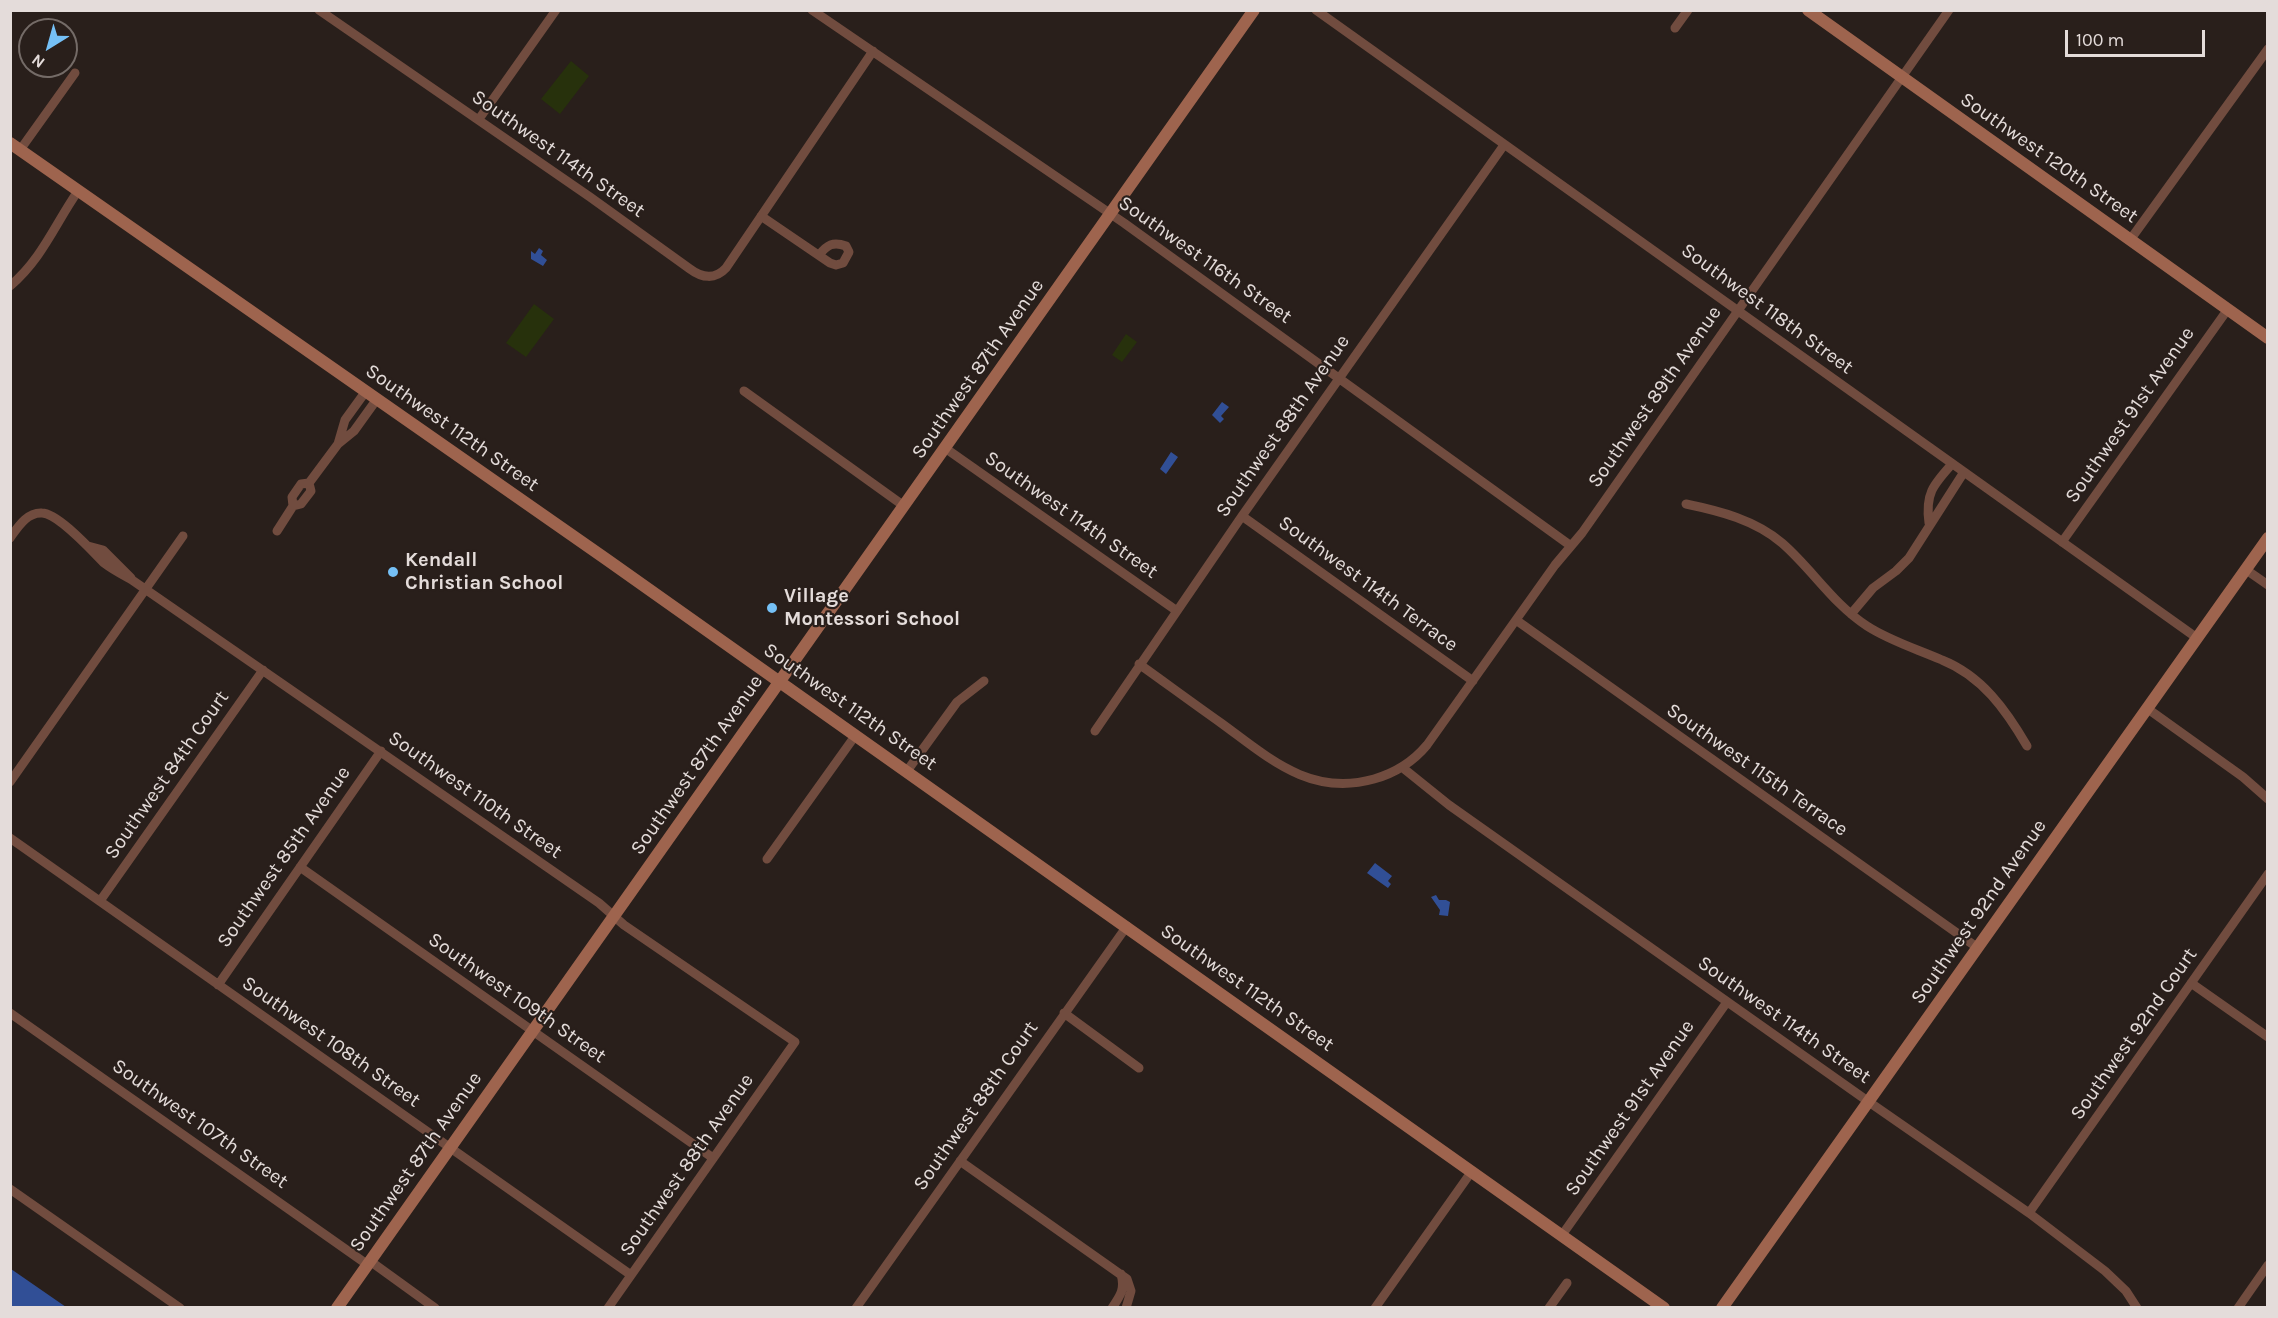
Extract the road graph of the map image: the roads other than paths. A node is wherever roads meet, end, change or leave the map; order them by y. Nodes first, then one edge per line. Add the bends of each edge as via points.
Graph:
1 (320, 10) edge
2 (556, 10) edge
3 (812, 10) edge
4 (1254, 10) edge
5 (1316, 10) edge
6 (1688, 10) edge
7 (1808, 10) edge
8 (1949, 10) edge
9 (1676, 28) dead end
10 (2268, 49) edge
11 (873, 51) junction
12 (1902, 77) junction
13 (71, 78) edge
14 (479, 119) junction
15 (1504, 145) junction
16 (15, 147) edge
17 (78, 191) junction
18 (1110, 214) junction
19 (761, 216) junction
20 (2130, 240) junction
21 (819, 255) dead end
22 (10, 286) edge
23 (2228, 309) junction
24 (1738, 311) junction
25 (2268, 338) edge
26 (1339, 378) junction
27 (366, 391) junction
28 (744, 391) dead end
29 (377, 399) junction
30 (338, 444) junction
31 (945, 448) junction
32 (1952, 464) junction
33 (1964, 472) junction
34 (1686, 504) dead end
35 (904, 506) junction
36 (1242, 516) junction
37 (1929, 523) junction
38 (277, 531) dead end
39 (183, 536) dead end
40 (10, 538) edge
41 (2268, 538) edge
42 (2062, 542) junction
43 (1571, 546) junction
44 (2246, 569) junction
45 (2268, 585) edge
46 (145, 590) junction
47 (1177, 611) junction
48 (1851, 614) junction
49 (1516, 620) junction
50 (2197, 638) junction
51 (1139, 664) junction
52 (263, 670) junction
53 (984, 681) dead end
54 (1473, 681) junction
55 (779, 682) junction
56 (2148, 709) junction
57 (1095, 730) dead end
58 (855, 736) junction
59 (2027, 746) dead end
60 (381, 751) junction
61 (1403, 768) junction
62 (907, 771) junction
63 (10, 782) edge
64 (2268, 799) edge
65 (10, 838) edge
66 (768, 860) dead end
67 (300, 867) junction
68 (2268, 874) edge
69 (100, 901) junction
70 (614, 917) junction
71 (1127, 926) junction
72 (1978, 948) junction
73 (2191, 983) junction
74 (218, 985) junction
75 (1727, 1002) junction
76 (10, 1013) edge
77 (1064, 1013) junction
78 (533, 1031) junction
79 (2268, 1037) edge
80 (795, 1042) joint
81 (1140, 1068) dead end
82 (1869, 1102) junction
83 (451, 1147) junction
84 (713, 1158) junction
85 (960, 1161) junction
86 (1472, 1171) junction
87 (10, 1189) edge
88 (2029, 1213) junction
89 (1562, 1235) junction
90 (369, 1263) junction
91 (2268, 1265) edge
92 (1121, 1274) junction
93 (631, 1275) junction
94 (1567, 1283) dead end
95 (180, 1308) edge
96 (337, 1308) edge
97 (435, 1308) edge
98 (608, 1308) edge
99 (856, 1308) edge
100 (1112, 1308) edge
101 (1126, 1308) edge
102 (1375, 1308) edge
103 (1549, 1308) edge
104 (1664, 1308) edge
105 (1722, 1308) edge
106 (2137, 1308) edge
107 (2238, 1308) edge

1 - 14 street, Southwest 114th Street
2 - 14 street
3 - 11 street, Southwest 116th Street
4 - 18 main road, Southwest 87th Avenue
5 - 15 street, Southwest 118th Street
6 - 9 street
7 - 12 main road, Southwest 120th Street
8 - 12 street, Southwest 89th Avenue
10 - 20 street
11 - 18 street, Southwest 116th Street
11 - 19 street
12 - 20 main road, Southwest 120th Street
12 - 24 street, Southwest 89th Avenue
13 - 16 street
14 - 19 street, Southwest 114th Street via 700,275 715,276 722,272
15 - 24 street, Southwest 118th Street
15 - 26 street, Southwest 88th Avenue
16 - 17 main road, Southwest 112th Street
17 - 22 street via 35,262
17 - 27 main road, Southwest 112th Street
18 - 26 street, Southwest 116th Street
18 - 31 main road, Southwest 87th Avenue
19 - 21 street
20 - 23 main road, Southwest 120th Street
23 - 25 main road, Southwest 120th Street
23 - 42 street, Southwest 91st Avenue
24 - 32 street, Southwest 118th Street
24 - 43 street, Southwest 89th Avenue
26 - 36 street, Southwest 88th Avenue
26 - 43 street, Southwest 116th Street
27 - 29 main road, Southwest 112th Street
27 - 30 street via 345,420
28 - 35 street
29 - 30 street via 354,431
29 - 55 main road, Southwest 112th Street
30 - 38 street via 309,483 301,484
31 - 35 main road, Southwest 87th Avenue
31 - 47 street, Southwest 114th Street
32 - 33 street, Southwest 118th Street
32 - 37 street via 1930,492
33 - 37 street
33 - 42 street, Southwest 118th Street
34 - 48 street via 1728,513 1774,536
35 - 55 main road, Southwest 87th Avenue
36 - 47 street, Southwest 88th Avenue
36 - 54 street, Southwest 114th Terrace
37 - 48 street via 1909,558 1873,588
39 - 46 street
40 - 46 street, Southwest 110th Street via 30,516 42,512 53,516 111,568
41 - 44 main road, Southwest 92nd Avenue
42 - 50 street, Southwest 118th Street
43 - 49 street, Southwest 89th Avenue
44 - 45 street
44 - 50 main road, Southwest 92nd Avenue
46 - 52 street, Southwest 110th Street
46 - 63 street
47 - 51 street, Southwest 88th Avenue
48 - 59 street via 1868,627 1944,660 1977,681 2000,703
49 - 54 street, Southwest 89th Avenue
49 - 72 street, Southwest 115th Terrace
50 - 56 main road, Southwest 92nd Avenue
51 - 57 street, Southwest 88th Avenue
51 - 61 street via 1298,775 1346,784
52 - 60 street, Southwest 110th Street
52 - 69 street, Southwest 84th Court
53 - 62 street via 957,702
54 - 61 street, Southwest 89th Avenue via 1427,746
55 - 58 main road, Southwest 112th Street
55 - 70 main road, Southwest 87th Avenue
56 - 64 street
56 - 72 main road, Southwest 92nd Avenue
58 - 62 main road, Southwest 112th Street
58 - 66 street
60 - 67 street, Southwest 85th Avenue
60 - 70 street, Southwest 110th Street
61 - 75 street, Southwest 114th Street via 1449,805
62 - 71 main road, Southwest 112th Street
65 - 69 street, Southwest 108th Street
67 - 74 street, Southwest 85th Avenue
67 - 78 street, Southwest 109th Street
68 - 73 street, Southwest 92nd Court
69 - 74 street, Southwest 108th Street
70 - 78 main road, Southwest 87th Avenue
70 - 80 street, Southwest 110th Street
71 - 77 street, Southwest 88th Court
71 - 86 main road, Southwest 112th Street
72 - 82 main road, Southwest 92nd Avenue
73 - 79 street
73 - 88 street, Southwest 92nd Court
74 - 83 street, Southwest 108th Street
75 - 82 street, Southwest 114th Street
75 - 89 street, Southwest 91st Avenue
76 - 90 street, Southwest 107th Street
77 - 81 street
77 - 85 street, Southwest 88th Court
78 - 83 main road, Southwest 87th Avenue
78 - 84 street, Southwest 109th Street
80 - 84 street, Southwest 88th Avenue
82 - 88 street, Southwest 114th Street
82 - 105 main road, Southwest 92nd Avenue
83 - 90 main road, Southwest 87th Avenue
83 - 93 street, Southwest 108th Street
84 - 93 street, Southwest 88th Avenue
85 - 92 street
85 - 99 street, Southwest 88th Court
86 - 89 main road, Southwest 112th Street
86 - 102 street
87 - 95 street
88 - 106 street, Southwest 114th Street via 2111,1276
89 - 104 main road, Southwest 112th Street
90 - 96 main road, Southwest 87th Avenue
90 - 97 street, Southwest 107th Street
91 - 107 street
92 - 100 street via 1123,1292
92 - 101 street via 1130,1284
93 - 98 street, Southwest 88th Avenue
94 - 103 street

